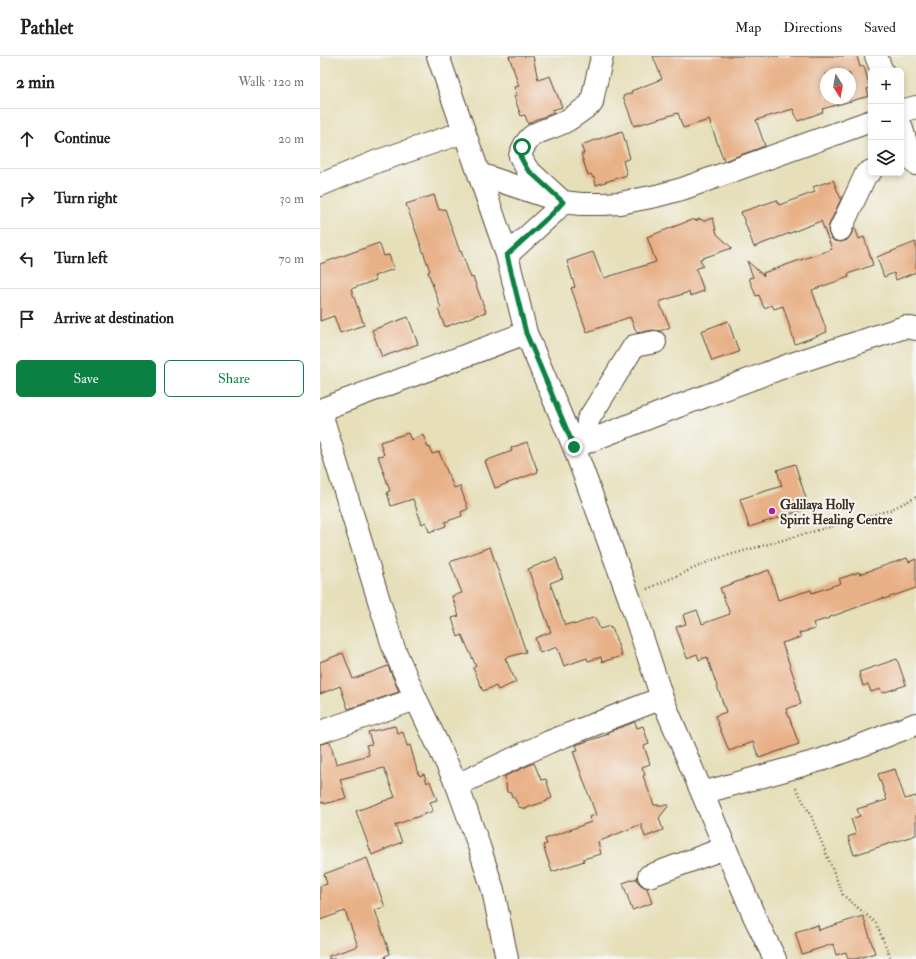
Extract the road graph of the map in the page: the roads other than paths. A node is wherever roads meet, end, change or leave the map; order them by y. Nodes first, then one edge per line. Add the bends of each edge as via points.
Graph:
1 (438, 56) edge
2 (602, 56) edge
3 (876, 56) edge
4 (881, 68) edge
5 (916, 107) edge
6 (904, 110) edge
7 (868, 122) edge
8 (464, 132) junction
9 (868, 173) edge
10 (479, 174) junction
11 (320, 185) edge
12 (563, 202) junction
13 (840, 230) dead end
14 (507, 255) junction
15 (916, 329) edge
16 (526, 333) junction
17 (654, 342) dead end
18 (320, 410) edge
19 (580, 445) junction
20 (662, 698) junction
21 (416, 699) junction
22 (916, 724) edge
23 (320, 732) edge
24 (457, 785) junction
25 (702, 793) junction
26 (725, 848) junction
27 (649, 876) dead end
28 (507, 959) edge
29 (775, 959) edge

1 - 8 street
2 - 12 street via 592,104 568,120 538,132 522,147 520,156 527,169
3 - 4 street
5 - 6 street
7 - 12 street via 682,190 620,203
8 - 10 street
8 - 11 street via 378,161
9 - 13 street
10 - 12 street
10 - 14 street
12 - 14 street
14 - 16 street
15 - 19 street via 905,327 789,365
16 - 18 street
16 - 19 street
17 - 19 street via 634,346 588,420
18 - 21 street via 392,642
19 - 20 street
20 - 24 street via 549,742
20 - 25 street
21 - 23 street
21 - 24 street
22 - 25 street via 821,760
24 - 28 street via 493,890
25 - 26 street
26 - 27 street
26 - 29 street

